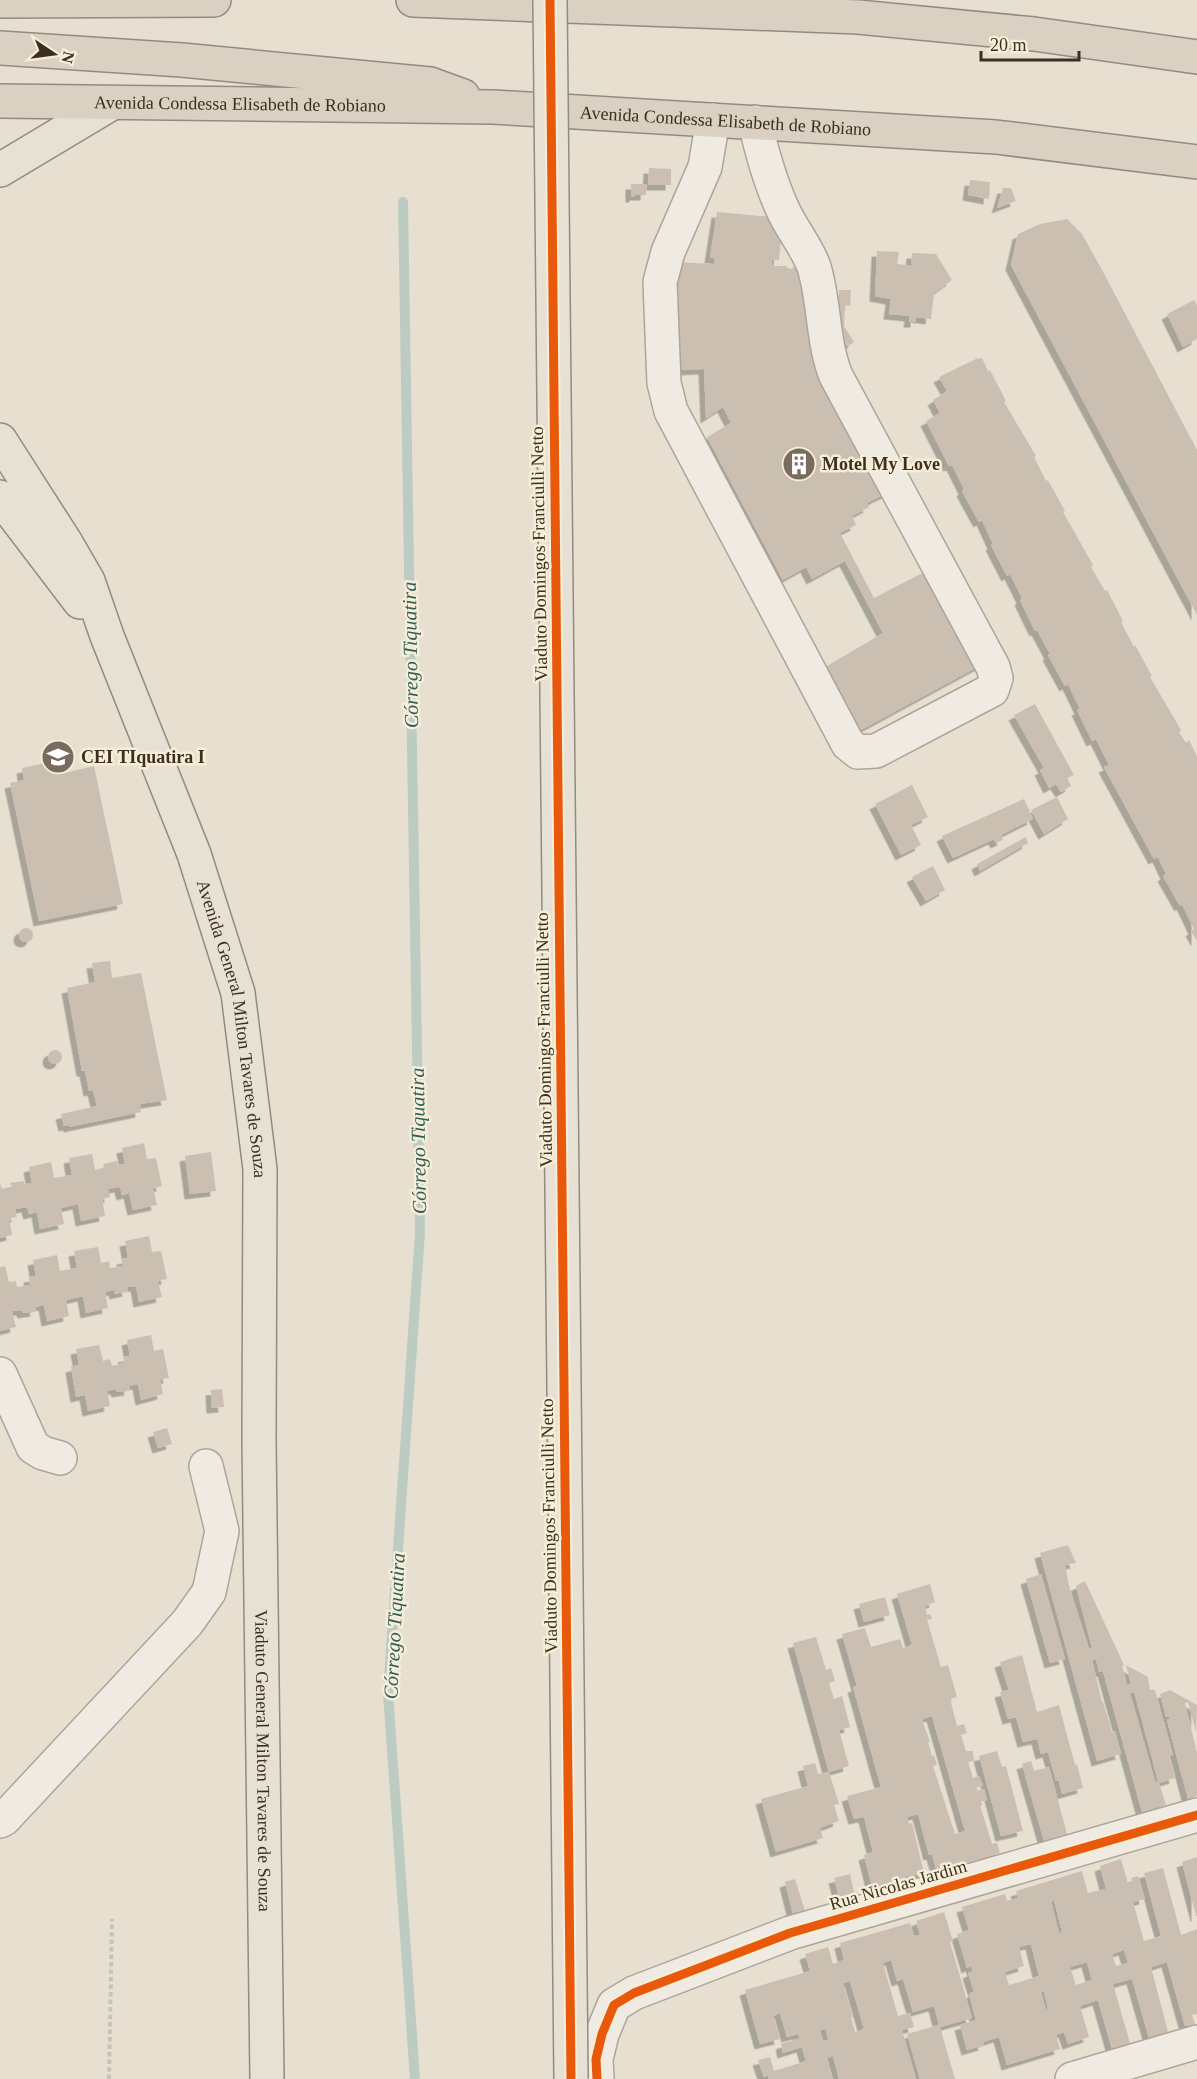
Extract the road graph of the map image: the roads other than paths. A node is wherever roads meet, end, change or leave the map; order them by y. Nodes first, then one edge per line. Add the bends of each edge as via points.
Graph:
1 (214, 0) edge
2 (413, 0) edge
3 (550, 0) edge
4 (0, 1) edge
5 (0, 48) edge
6 (1197, 57) edge
7 (0, 101) edge
8 (112, 103) junction
9 (493, 106) junction
10 (713, 120) junction
11 (755, 123) junction
12 (1197, 162) edge
13 (0, 170) edge
14 (0, 440) edge
15 (0, 497) edge
16 (107, 636) junction
17 (0, 1374) edge
18 (259, 1441) joint
19 (60, 1458) dead end
20 (206, 1466) dead end
21 (1197, 1815) edge
22 (0, 1821) edge
23 (1197, 2042) edge
24 (267, 2079) edge
25 (571, 2079) edge
26 (597, 2079) edge
27 (1072, 2079) edge

1 - 4 highway
2 - 6 highway via 858,16 1034,34
3 - 25 main road, Viaduto Domingos Franciulli Netto, bridge
5 - 9 highway via 182,60 430,84
7 - 8 highway, Avenida Condessa Elisabeth de Robiano
8 - 9 highway, Avenida Condessa Elisabeth de Robiano
8 - 13 main road
9 - 10 highway, Avenida Condessa Elisabeth de Robiano
10 - 11 highway, Avenida Condessa Elisabeth de Robiano
10 - 11 street via 705,167 668,252 660,282 664,383 671,411 848,744 858,752 876,751 992,690 996,678 836,376 826,347 815,270 784,213
11 - 12 highway, Avenida Condessa Elisabeth de Robiano via 996,137
14 - 16 main road, Avenida General Milton Tavares de Souza via 88,581
15 - 16 main road, Avenida General Milton Tavares de Souza
16 - 18 main road, Avenida General Milton Tavares de Souza via 194,854 238,993 260,1169
17 - 19 street via 33,1447
18 - 24 main road, Viaduto General Milton Tavares de Souza
20 - 22 street via 222,1531 209,1592 187,1623
21 - 26 street, Rua Nicolas Jardim via 790,1933 634,1993 614,2005 596,2059
23 - 27 street

